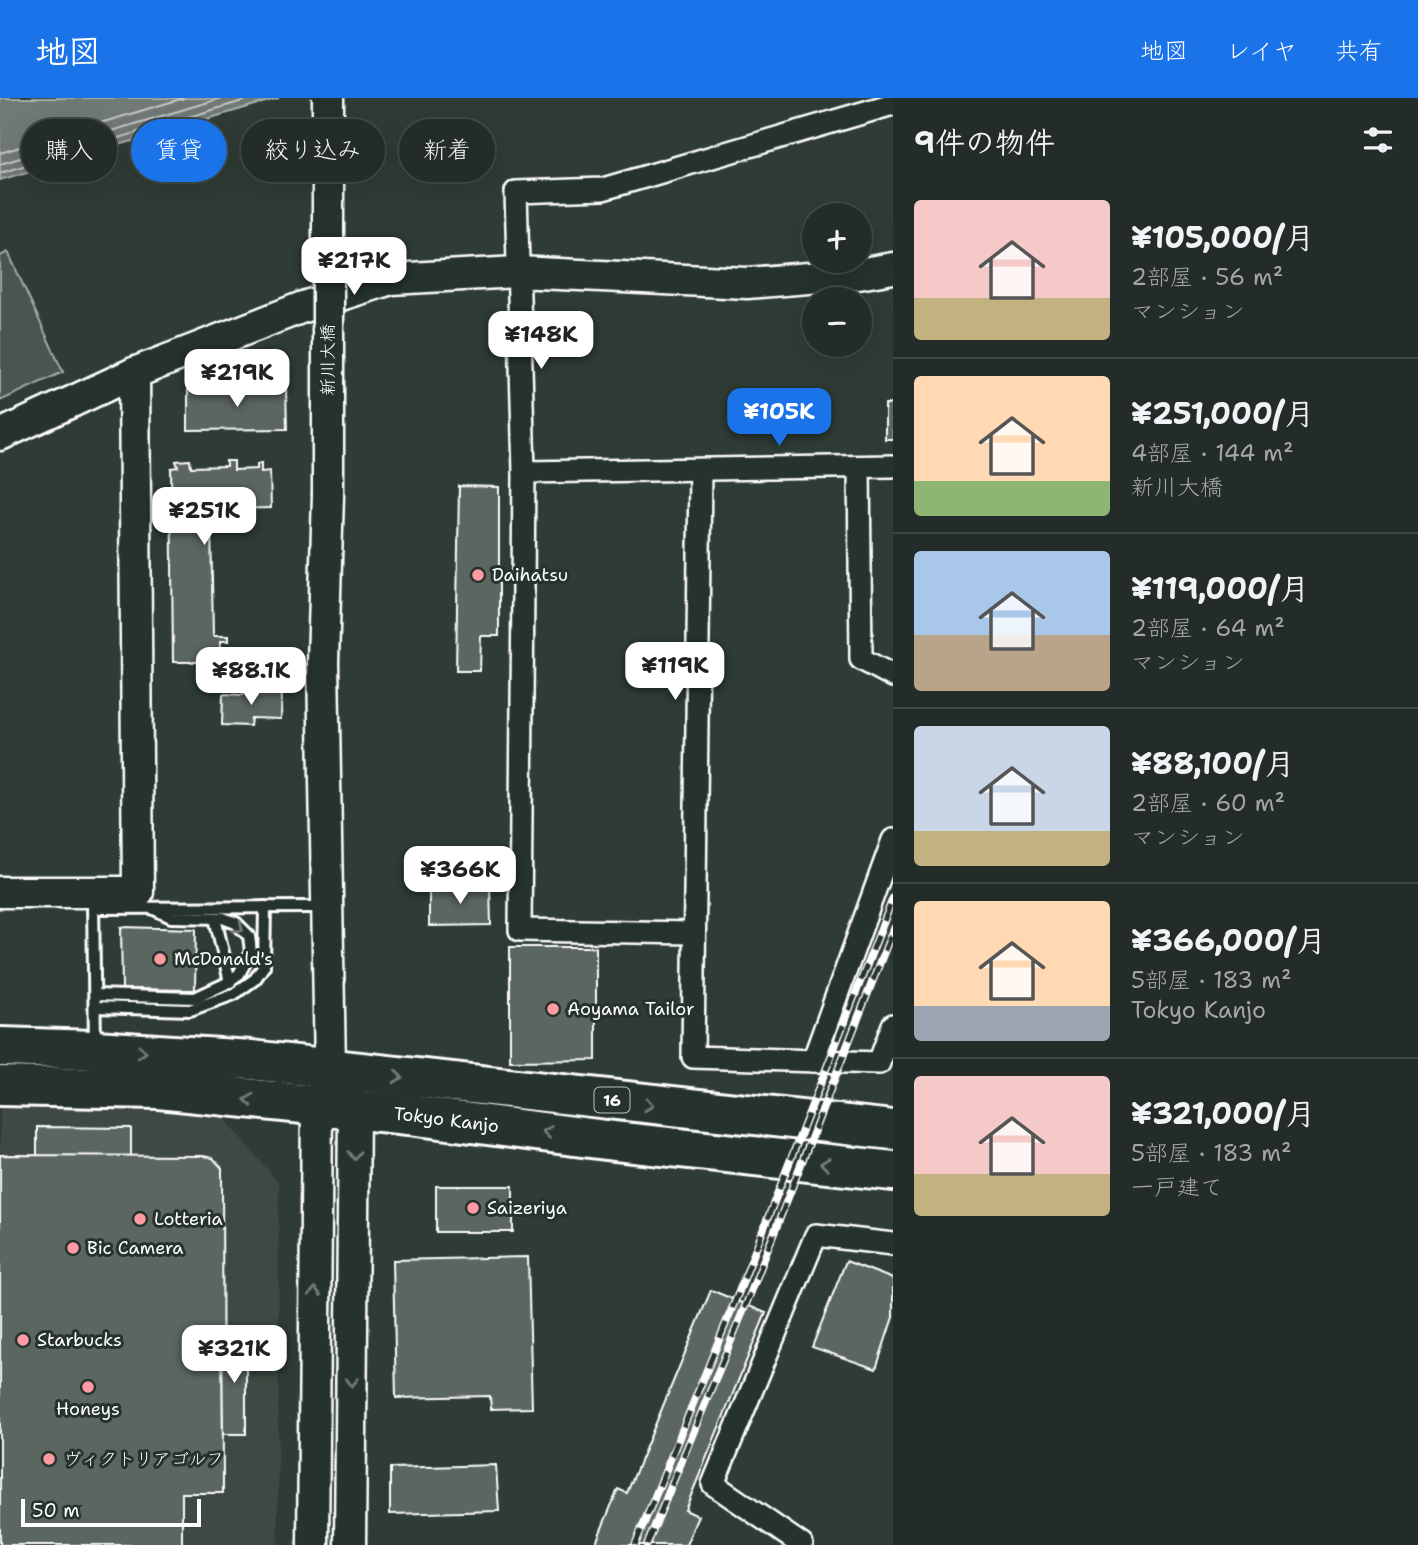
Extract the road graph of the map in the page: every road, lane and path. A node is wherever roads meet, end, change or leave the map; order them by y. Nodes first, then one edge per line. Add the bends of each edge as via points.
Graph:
1 (328, 98) edge
2 (893, 104) edge
3 (893, 268) edge
4 (517, 272) junction
5 (134, 373) junction
6 (0, 435) edge
7 (893, 466) edge
8 (859, 467) junction
9 (700, 471) junction
10 (524, 472) junction
11 (893, 676) edge
12 (893, 840) edge
13 (0, 892) edge
14 (93, 901) junction
15 (265, 907) junction
16 (327, 907) junction
17 (152, 908) junction
18 (215, 918) junction
19 (693, 933) junction
20 (230, 982) junction
21 (95, 1001) junction
22 (893, 1025) edge
23 (0, 1047) edge
24 (95, 1050) junction
25 (813, 1061) junction
26 (330, 1069) junction
27 (0, 1086) edge
28 (317, 1107) junction
29 (354, 1109) junction
30 (893, 1130) edge
31 (893, 1171) edge
32 (893, 1244) edge
33 (313, 1545) edge
34 (350, 1545) edge
35 (802, 1545) edge

1 - 16 street, 新川大橋, bridge via 328,495 323,662
2 - 4 street via 603,189 516,192
3 - 4 street via 747,282
4 - 5 street via 391,279 303,307
4 - 10 street
5 - 6 street
5 - 14 street via 138,892
7 - 8 street
8 - 9 street
8 - 11 street via 860,659
9 - 10 street
9 - 19 street
10 - 19 street via 520,930
12 - 25 street
13 - 14 street
14 - 17 lane
14 - 21 lane
15 - 16 lane
15 - 17 lane
15 - 21 lane via 264,966 234,995 190,1010
16 - 26 street, 新川大橋
17 - 18 lane via 171,918
18 - 20 lane
18 -> 20 lane via 236,923 248,936 251,952
19 - 25 street via 693,1057
20 - 21 lane via 195,998
21 - 24 lane
22 - 25 street via 879,1063
23 - 24 highway, Tokyo Kanjo / 16
24 -> 26 highway, Tokyo Kanjo / 16
26 - 28 street
26 - 29 street
26 -> 30 highway, Tokyo Kanjo / 16
28 -> 27 highway, Tokyo Kanjo / 16 via 159,1089
28 - 29 highway, Tokyo Kanjo / 16
33 -> 28 street
31 -> 29 highway, Tokyo Kanjo / 16
29 -> 34 street
32 - 35 street via 816,1235 713,1485

